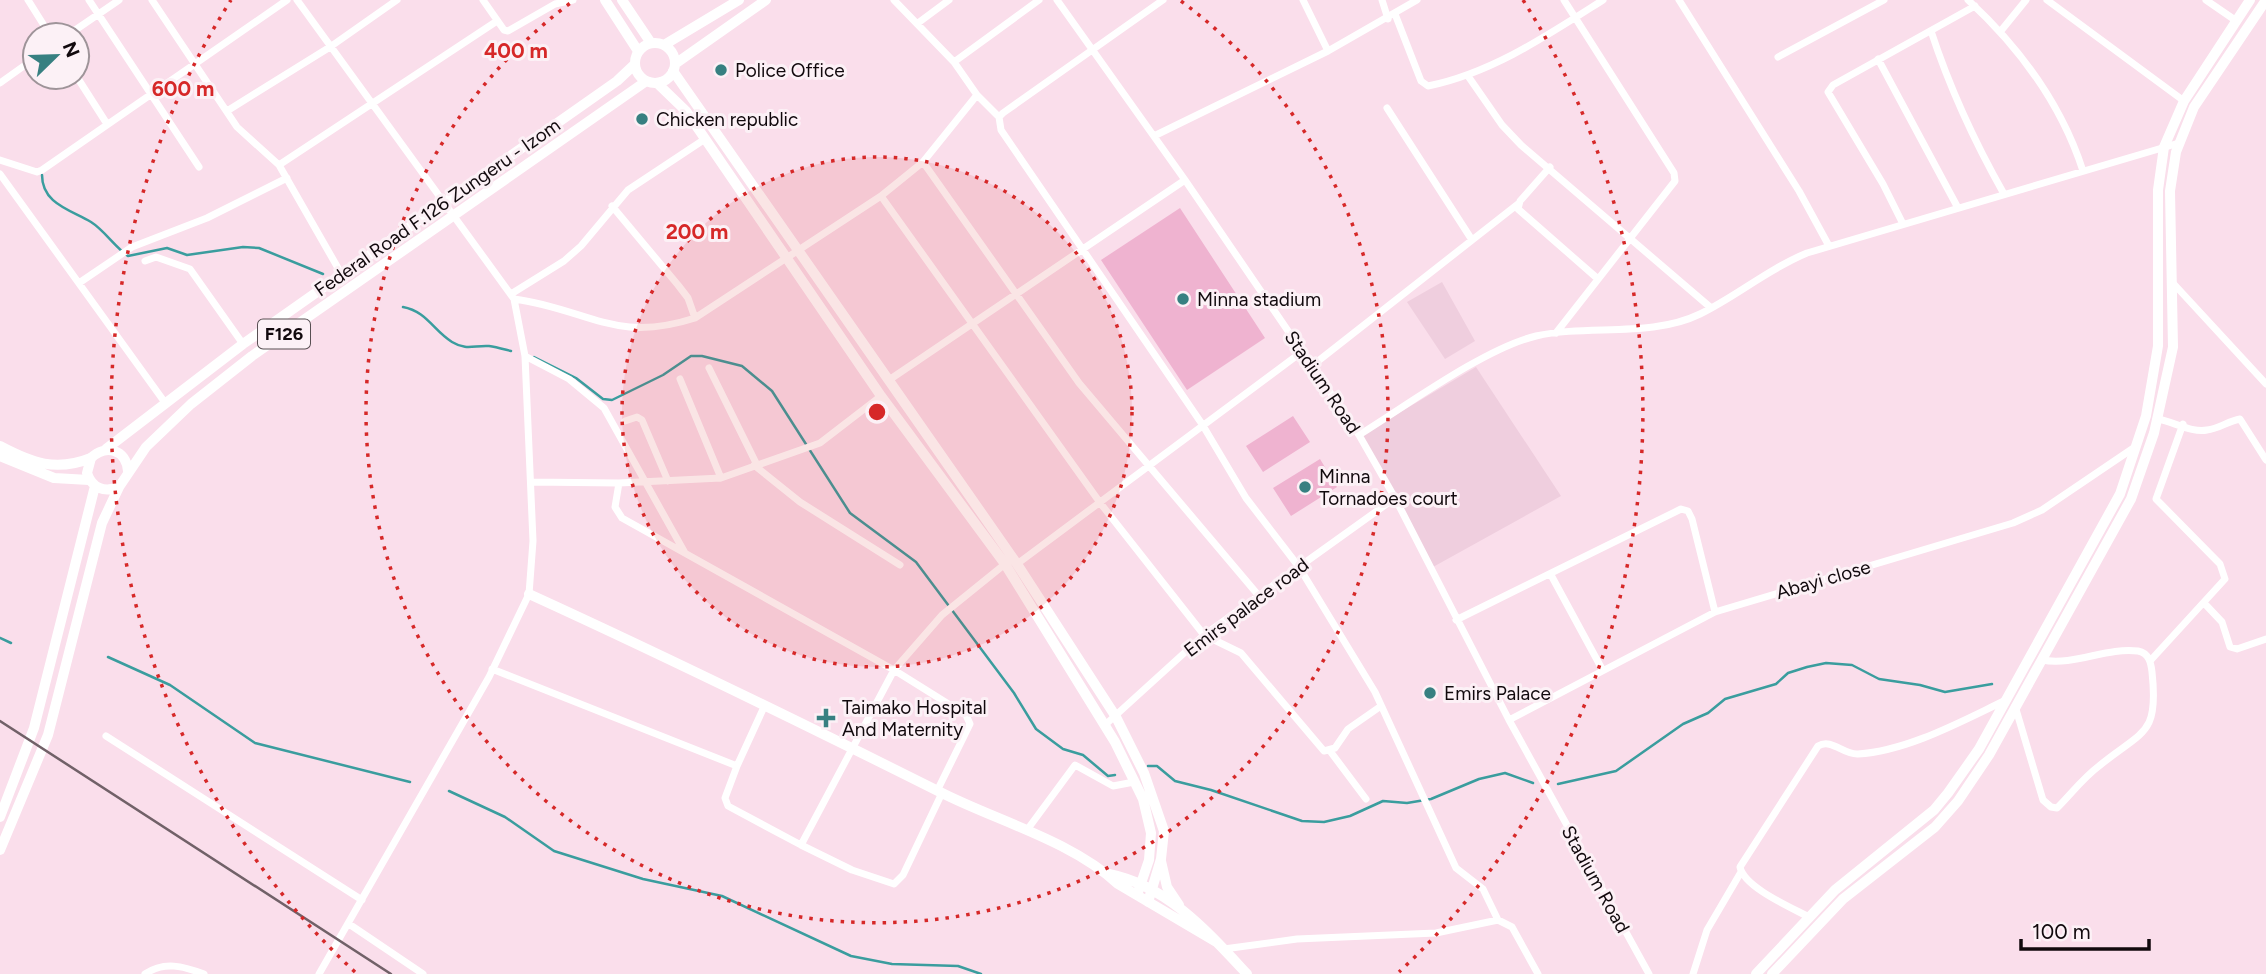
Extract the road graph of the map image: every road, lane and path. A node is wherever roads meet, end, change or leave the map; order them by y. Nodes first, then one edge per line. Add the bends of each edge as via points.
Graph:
1 (28, 0) edge
2 (89, 0) edge
3 (119, 0) edge
4 (152, 0) edge
5 (287, 0) edge
6 (297, 0) edge
7 (397, 0) edge
8 (482, 0) edge
9 (573, 0) edge
10 (605, 0) edge
11 (622, 0) edge
12 (766, 0) edge
13 (894, 0) edge
14 (949, 0) edge
15 (1039, 0) edge
16 (1057, 0) edge
17 (1163, 0) edge
18 (1303, 0) edge
19 (1382, 0) edge
20 (1417, 0) edge
21 (1564, 0) edge
22 (1603, 0) edge
23 (1679, 0) edge
24 (1884, 0) edge
25 (1968, 0) edge
26 (2026, 0) edge
27 (2047, 0) edge
28 (2206, 0) edge
29 (2250, 0) edge
30 (2266, 0) edge
31 (736, 1) edge
32 (1975, 6) junction
33 (99, 14) junction
34 (1392, 17) junction
35 (1575, 18) junction
36 (2235, 20) junction
37 (41, 21) edge
38 (89, 21) edge
39 (497, 21) junction
40 (918, 23) junction
41 (1931, 30) junction
42 (2000, 32) junction
43 (650, 43) junction
44 (664, 45) junction
45 (330, 47) junction
46 (1093, 50) junction
47 (638, 51) junction
48 (1328, 51) junction
49 (1779, 57) dead end
50 (1878, 59) junction
51 (194, 62) junction
52 (954, 62) junction
53 (634, 65) junction
54 (21, 68) edge
55 (674, 68) junction
56 (1468, 76) junction
57 (645, 82) junction
58 (0, 83) edge
59 (658, 84) junction
60 (86, 91) edge
61 (150, 93) junction
62 (977, 95) junction
63 (2184, 101) junction
64 (370, 104) junction
65 (1387, 108) dead end
66 (227, 111) junction
67 (999, 117) junction
68 (107, 124) junction
69 (1154, 136) junction
70 (705, 139) junction
71 (2179, 143) junction
72 (2164, 147) junction
73 (0, 160) edge
74 (923, 162) junction
75 (279, 164) junction
76 (199, 167) dead end
77 (1550, 167) junction
78 (2083, 172) junction
79 (0, 174) edge
80 (287, 178) junction
81 (1185, 180) junction
82 (2004, 194) junction
83 (881, 196) junction
84 (443, 201) junction
85 (1518, 204) junction
86 (612, 206) junction
87 (1958, 208) junction
88 (454, 215) junction
89 (1903, 224) junction
90 (1629, 237) junction
91 (1472, 240) junction
92 (1829, 246) junction
93 (798, 249) junction
94 (1084, 249) junction
95 (788, 257) junction
96 (145, 261) dead end
97 (342, 275) junction
98 (1598, 279) junction
99 (2172, 282) junction
100 (79, 283) junction
101 (1016, 295) junction
102 (512, 297) junction
103 (1710, 307) junction
104 (695, 318) junction
105 (974, 323) junction
106 (1556, 333) junction
107 (243, 344) junction
108 (1303, 351) junction
109 (526, 356) junction
110 (1313, 365) junction
111 (709, 368) dead end
112 (680, 379) dead end
113 (889, 380) junction
114 (2266, 384) edge
115 (881, 396) junction
116 (166, 404) junction
117 (2158, 419) junction
118 (625, 421) dead end
119 (1202, 424) junction
120 (2183, 424) junction
121 (1359, 435) junction
122 (2139, 445) junction
123 (0, 446) edge
124 (106, 449) junction
125 (0, 456) edge
126 (90, 458) junction
127 (2266, 460) edge
128 (755, 465) junction
129 (1147, 466) junction
130 (128, 471) junction
131 (721, 478) junction
132 (647, 481) junction
133 (668, 481) junction
134 (531, 482) junction
135 (92, 483) junction
136 (619, 483) junction
137 (119, 487) junction
138 (1395, 498) junction
139 (1101, 504) junction
140 (685, 553) junction
141 (1005, 564) junction
142 (1017, 564) junction
143 (900, 565) dead end
144 (1299, 567) junction
145 (1550, 575) junction
146 (528, 594) junction
147 (1259, 596) junction
148 (2205, 604) junction
149 (1715, 611) junction
150 (1456, 620) junction
151 (1204, 635) junction
152 (2266, 639) edge
153 (2042, 660) junction
154 (2150, 661) junction
155 (1602, 668) junction
156 (492, 670) junction
157 (894, 670) junction
158 (2004, 701) junction
159 (1381, 706) junction
160 (2015, 706) junction
161 (764, 707) junction
162 (1116, 717) junction
163 (1508, 720) junction
164 (1105, 725) junction
165 (106, 736) dead end
166 (853, 749) junction
167 (1330, 751) junction
168 (737, 766) junction
169 (1134, 782) junction
170 (939, 792) junction
171 (1366, 799) dead end
172 (0, 817) edge
173 (1027, 830) junction
174 (801, 845) junction
175 (0, 850) edge
176 (1161, 859) junction
177 (1741, 872) junction
178 (1143, 890) junction
179 (362, 900) junction
180 (1181, 908) junction
181 (1808, 916) junction
182 (1498, 920) junction
183 (349, 924) junction
184 (1221, 946) junction
185 (145, 974) edge
186 (204, 974) edge
187 (319, 974) edge
188 (423, 974) edge
189 (1247, 974) edge
190 (1538, 974) edge
191 (1649, 974) edge
192 (1693, 974) edge
193 (1756, 974) edge
194 (1772, 974) edge

1 - 37 street
2 - 33 street
3 - 33 street
4 - 51 street
5 - 51 street
6 - 45 street
7 - 45 street
8 - 39 street
9 - 39 street via 555,4 508,31
10 - 47 street
11 - 43 street
12 - 55 main road
13 - 40 street
14 - 40 street
15 - 52 street
16 - 46 street, Stadium Road
17 - 46 street
18 - 48 street
19 - 34 street
20 - 34 street
21 - 35 street
22 - 35 street
23 - 92 street
24 - 49 street
25 - 32 street
26 - 42 street
27 - 63 street
28 - 36 street
29 - 36 street
30 - 71 street via 2194,107
31 - 44 main road
32 - 41 street
32 - 42 street
33 - 38 street
33 - 61 street
34 - 48 street
34 - 56 street via 1421,81 1428,86
35 - 56 street
35 - 90 street via 1675,177
36 - 63 street
39 - 64 street
40 - 52 street
41 - 50 street
41 - 82 street via 1951,93
42 - 78 street via 2045,88 2076,147
43 - 44 main road
43 - 47 main road
44 - 55 main road via 672,53
45 - 64 street
45 - 66 street
46 - 67 street
46 - 69 street, Stadium Road
47 - 53 main road
48 - 69 street
50 - 87 street
50 - 89 street via 1828,92
51 - 61 street
51 - 66 street
52 - 62 street
53 - 57 main road
53 - 84 main road, Federal Road F.126 Zungeru - Izom / F126
54 - 58 street
55 - 59 main road
55 - 93 street
56 - 77 street via 1502,125
57 - 59 main road
57 - 88 main road, Federal Road F.126 Zungeru - Izom / F126
59 - 70 street via 686,111
60 - 68 street
61 - 68 street
61 - 76 street
62 - 67 street
62 - 74 street
63 - 72 street
64 - 75 street
64 - 84 street
65 - 91 street
66 - 75 street via 253,144
67 - 94 street via 1001,130
68 - 73 street via 40,171
69 - 81 street, Stadium Road
70 - 86 street via 628,190
70 - 95 street
71 - 72 street
71 - 99 street via 2170,191
72 - 78 street
72 - 122 street via 2158,190 2159,336
74 - 83 street
74 - 101 street
75 - 80 street
77 - 85 street
77 - 90 street
78 - 82 street
79 - 100 street
80 - 97 street
80 - 100 street via 207,218 127,250
81 - 94 street
81 - 108 street, Stadium Road
82 - 87 street
83 - 93 street
83 - 105 street
84 - 88 street
84 - 97 main road, Federal Road F.126 Zungeru - Izom / F126
85 - 91 street
85 - 98 street via 1522,214
86 - 102 street via 588,239 564,261
86 - 104 street via 688,298
87 - 89 street
88 - 102 street
88 - 130 main road, Federal Road F.126 Zungeru - Izom / F126 via 252,356 191,404
89 - 92 street
90 - 98 street
90 - 103 street
91 - 110 street
92 - 103 street via 1769,270
93 - 95 street
93 - 113 street
94 - 101 street
94 - 119 street
95 - 104 street
95 - 115 street
96 - 107 street via 156,257 190,269
97 - 107 main road, Federal Road F.126 Zungeru - Izom / F126
98 - 106 street
99 - 114 street
99 - 117 street via 2173,347
100 - 116 street
101 - 105 street
101 - 129 street via 1079,383
102 - 104 street via 623,328 655,328
102 - 109 street
103 - 106 street via 1668,324
105 - 113 street
105 - 139 street
106 - 121 street via 1514,343 1486,357
107 - 116 main road, Federal Road F.126 Zungeru - Izom / F126
108 - 110 street, Stadium Road
108 - 119 street
109 - 132 street via 569,379 604,408
109 - 134 street
110 - 121 street, Stadium Road
111 - 128 street
112 - 131 street
113 - 142 street
115 - 128 street via 820,443
115 - 141 street
116 - 124 main road, Federal Road F.126 Zungeru - Izom / F126
117 - 120 street
117 - 153 street via 2131,499
118 - 133 street via 637,417 642,421
119 - 129 street
119 - 144 street via 1246,498
120 - 127 street via 2207,431 2240,419
120 - 148 street via 2155,494 2166,512 2223,569 2225,579
121 - 138 street, Stadium Road
122 - 149 street, Abayi close via 2042,510 2012,523
122 - 158 street via 2115,505
123 - 126 street via 55,467
124 - 126 main road, F126
124 - 130 main road via 119,453
125 - 135 street via 54,478
126 - 135 main road via 87,472
128 - 131 street
128 - 143 street via 800,502
129 - 139 street
129 - 147 street
130 - 137 main road, F126
131 - 133 street
132 - 133 street
132 - 136 street
132 - 140 street
134 - 136 street
134 - 146 street via 533,541
135 - 137 main road via 103,490
135 - 172 main road via 34,727
136 - 140 street via 615,508 622,518
137 - 175 main road, F126 via 102,523 48,735
138 - 144 street, Emirs palace road
138 - 150 street, Stadium Road
139 - 142 street
139 - 151 street
140 - 157 street
141 - 157 street via 942,615
141 - 164 street
142 - 162 street
144 - 147 street, Emirs palace road
144 - 159 street
145 - 149 street via 1681,509 1692,519
145 - 150 street
145 - 155 street
146 - 156 street
146 - 161 street
147 - 151 street, Emirs palace road
148 - 152 street via 2222,622 2230,647 2238,649
148 - 154 street
149 - 155 street, Abayi close
150 - 163 street, Stadium Road
151 - 162 street, Emirs palace road
151 - 167 street via 1241,653 1319,746
153 - 154 street via 2064,663 2139,651
153 - 160 street
154 - 160 street via 2155,702 2147,728 2100,765 2057,808 2043,800
155 - 163 street, Abayi close
156 - 168 street
156 - 179 street
157 - 166 street
157 - 170 street via 969,719
158 - 177 street via 1902,746 1853,754 1821,744 1741,863
158 - 181 street via 1979,749 1934,810
159 - 167 street via 1353,725
159 - 182 street via 1457,867 1483,890
160 - 194 street via 1989,755 1943,819 1843,899
161 - 166 street
161 - 168 street
162 - 164 street, Emirs palace road
162 - 176 street via 1157,808 1164,837
163 - 191 street, Stadium Road
164 - 169 street
165 - 179 street
166 - 170 street
166 - 174 street
167 - 171 street
168 - 174 street via 725,797 728,806
169 - 173 street via 1113,786 1075,765
169 - 178 street via 1152,833
170 - 173 street
170 - 174 street via 903,875 894,884
173 - 178 street
176 - 178 street
176 - 180 street via 1167,887
177 - 181 street via 1761,890
177 - 192 street via 1707,930
178 - 180 street
178 - 184 street via 1148,902
179 - 183 street
180 - 184 street
181 - 193 street
182 - 184 street via 1436,933
182 - 190 street via 1512,927
183 - 187 street
183 - 188 street
184 - 189 street
185 - 186 street via 172,965

